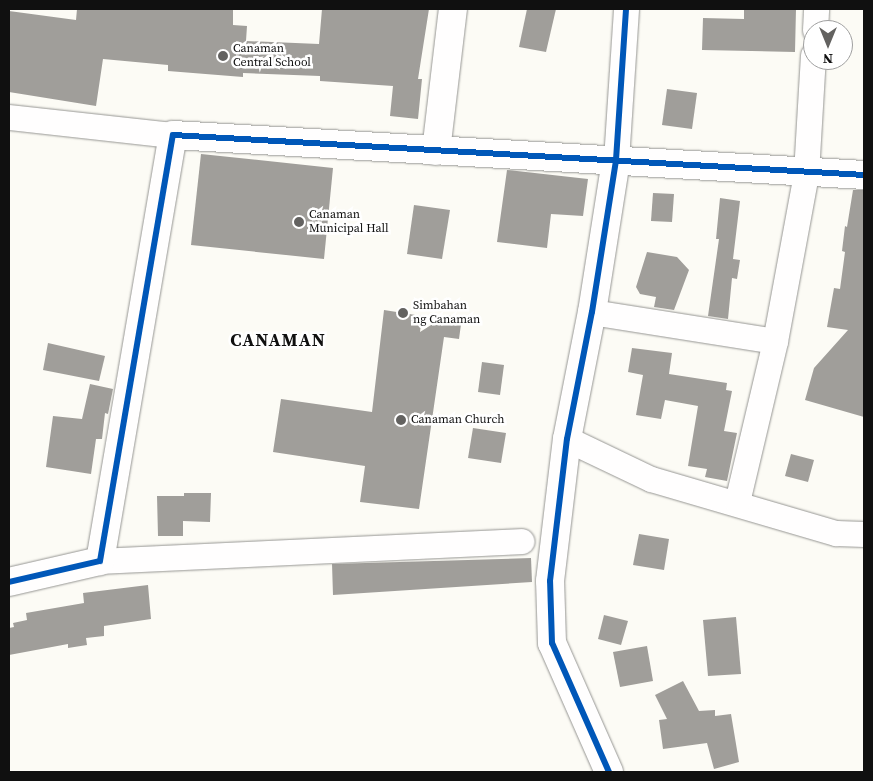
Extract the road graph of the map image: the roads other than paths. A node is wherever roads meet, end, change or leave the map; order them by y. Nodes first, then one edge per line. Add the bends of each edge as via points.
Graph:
1 (453, 9) edge
2 (626, 9) edge
3 (812, 70) edge
4 (9, 117) edge
5 (173, 134) junction
6 (436, 151) junction
7 (616, 160) junction
8 (806, 173) junction
9 (864, 175) edge
10 (592, 312) junction
11 (775, 341) junction
12 (567, 439) junction
13 (737, 502) junction
14 (864, 534) edge
15 (522, 541) dead end
16 (100, 561) junction
17 (9, 582) edge
18 (609, 772) edge

1 - 6 street
2 - 7 street
3 - 8 street
4 - 5 street
5 - 6 street
5 - 16 street
6 - 7 street
7 - 8 street
7 - 10 street
8 - 9 street
8 - 11 street
10 - 11 street
10 - 12 street
11 - 13 street
12 - 13 street via 650,478
12 - 18 street via 551,556 552,644
13 - 14 street via 836,532
15 - 16 street
16 - 17 street

